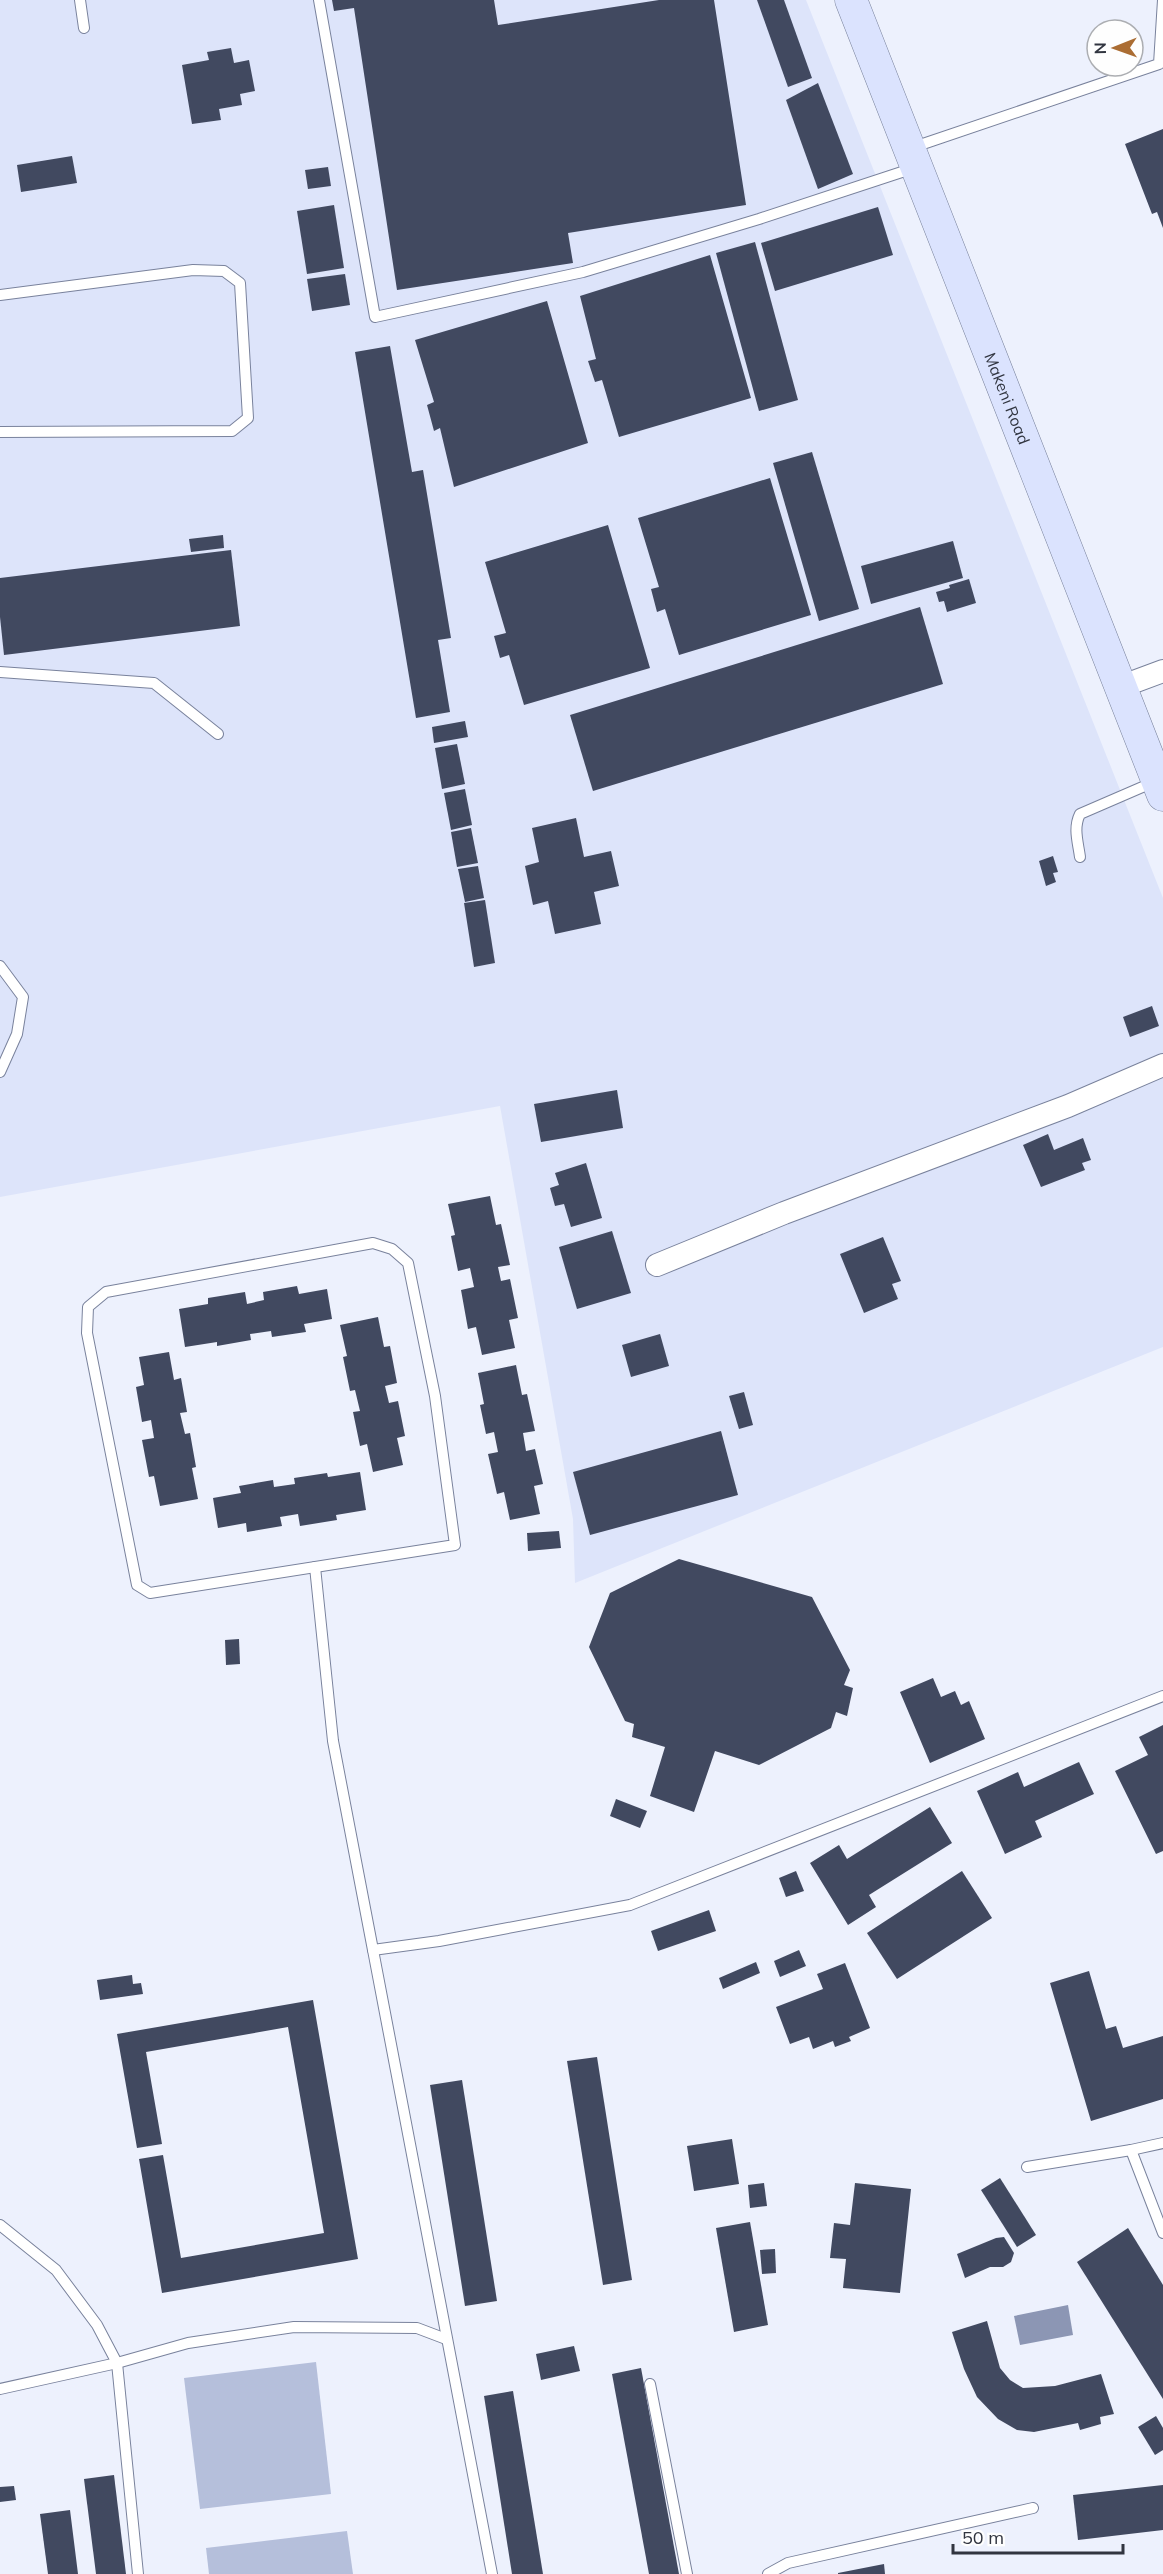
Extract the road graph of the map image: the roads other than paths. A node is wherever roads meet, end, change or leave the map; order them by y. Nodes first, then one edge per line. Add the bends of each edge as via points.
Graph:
1 (80, 0) edge
2 (319, 0) edge
3 (851, 0) edge
4 (1163, 0) edge
5 (84, 28) dead end
6 (914, 157) junction
7 (0, 295) edge
8 (0, 432) edge
9 (1163, 671) edge
10 (0, 672) edge
11 (1120, 687) junction
12 (218, 734) dead end
13 (1160, 788) edge
14 (1080, 857) dead end
15 (0, 966) edge
16 (1163, 1065) edge
17 (0, 1072) edge
18 (657, 1265) dead end
19 (315, 1567) junction
20 (1163, 1696) edge
21 (373, 1950) junction
22 (1163, 2143) edge
23 (1131, 2150) junction
24 (1027, 2167) dead end
25 (0, 2225) edge
26 (1163, 2233) edge
27 (446, 2339) junction
28 (117, 2363) junction
29 (650, 2384) dead end
30 (0, 2390) edge
31 (1033, 2508) dead end
32 (138, 2574) edge
33 (492, 2574) edge
34 (687, 2574) edge
35 (768, 2574) edge

1 - 5 lane
2 - 6 lane via 375,317 583,272 759,219
3 - 6 main road, Makeni Road
4 - 6 lane via 1159,64
6 - 11 main road, Makeni Road
7 - 8 lane via 193,270 225,271 240,283 248,418 232,431
9 - 11 street
10 - 12 lane via 154,682
11 - 13 main road, Makeni Road
13 - 14 lane via 1080,814 1076,822
15 - 17 lane via 23,998 17,1034
16 - 18 street via 1068,1106
19 - 19 lane via 150,1593 137,1585 87,1333 88,1307 106,1292 372,1243 392,1248 408,1263 435,1396 454,1545
19 - 21 lane via 333,1741
20 - 21 lane via 630,1905
21 - 27 lane
22 - 23 lane
23 - 24 lane
23 - 26 lane
25 - 28 lane via 56,2270 97,2325
27 - 28 lane via 417,2328 294,2327 188,2343
27 - 33 lane
28 - 30 lane
28 - 32 lane
29 - 34 lane
31 - 35 lane via 788,2563

